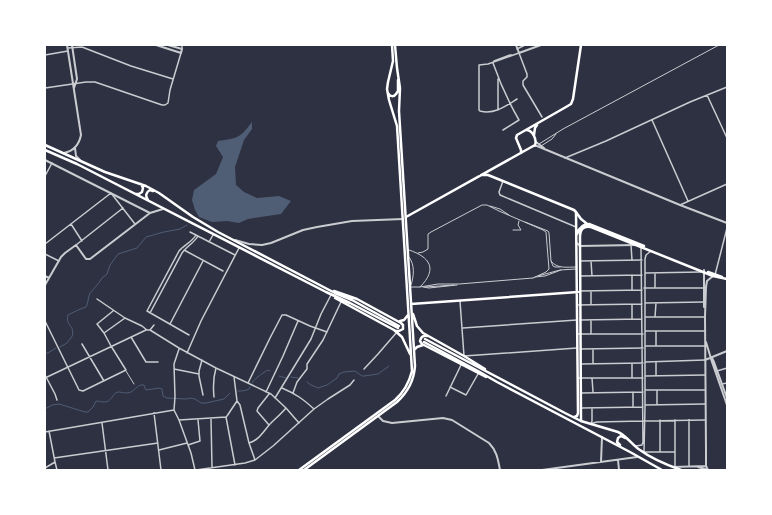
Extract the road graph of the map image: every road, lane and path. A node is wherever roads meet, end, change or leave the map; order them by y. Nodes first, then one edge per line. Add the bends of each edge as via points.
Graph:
1 (156, 45) edge
2 (168, 45) edge
3 (182, 45) edge
4 (392, 45) edge
5 (395, 45) edge
6 (516, 45) edge
7 (525, 45) edge
8 (541, 45) edge
9 (580, 45) edge
10 (719, 45) edge
11 (68, 46) edge
12 (72, 46) edge
13 (182, 49) junction
14 (517, 49) junction
15 (68, 51) junction
16 (181, 53) junction
17 (518, 53) junction
18 (45, 55) edge
19 (493, 63) junction
20 (398, 73) junction
21 (498, 77) junction
22 (173, 80) junction
23 (75, 84) junction
24 (727, 86) edge
25 (45, 88) edge
26 (387, 91) junction
27 (707, 94) junction
28 (517, 99) dead end
29 (509, 104) junction
30 (498, 110) junction
31 (542, 117) dead end
32 (652, 120) junction
33 (541, 121) junction
34 (503, 130) dead end
35 (526, 130) junction
36 (534, 137) junction
37 (727, 138) edge
38 (45, 145) edge
39 (539, 145) junction
40 (76, 147) junction
41 (45, 150) edge
42 (522, 152) junction
43 (64, 153) junction
44 (565, 158) junction
45 (45, 160) edge
46 (80, 161) junction
47 (52, 163) junction
48 (488, 173) junction
49 (45, 176) edge
50 (503, 181) junction
51 (138, 183) junction
52 (727, 184) edge
53 (111, 193) junction
54 (133, 193) junction
55 (159, 193) junction
56 (688, 201) junction
57 (150, 202) junction
58 (680, 205) junction
59 (123, 208) junction
60 (164, 209) junction
61 (576, 212) junction
62 (150, 213) junction
63 (404, 218) junction
64 (520, 220) junction
65 (727, 223) edge
66 (71, 224) junction
67 (135, 224) junction
68 (587, 224) junction
69 (592, 226) junction
70 (576, 227) junction
71 (727, 228) edge
72 (513, 230) dead end
73 (190, 232) dead end
74 (213, 234) junction
75 (197, 235) junction
76 (228, 237) junction
77 (82, 241) junction
78 (209, 242) junction
79 (576, 242) junction
80 (45, 244) edge
81 (76, 245) junction
82 (631, 245) junction
83 (580, 246) junction
84 (641, 246) junction
85 (239, 248) junction
86 (184, 250) junction
87 (408, 250) junction
88 (651, 251) junction
89 (418, 253) junction
90 (45, 254) edge
91 (235, 256) junction
92 (632, 260) junction
93 (642, 260) junction
94 (59, 261) junction
95 (203, 261) junction
96 (580, 261) junction
97 (591, 261) junction
98 (577, 268) junction
99 (222, 271) dead end
100 (703, 271) junction
101 (655, 272) junction
102 (645, 273) junction
103 (632, 275) junction
104 (642, 275) junction
105 (714, 275) junction
106 (45, 276) edge
107 (580, 276) junction
108 (592, 276) junction
109 (504, 277) dead end
110 (533, 278) junction
111 (727, 278) edge
112 (47, 279) edge
113 (505, 280) junction
114 (45, 285) edge
115 (410, 287) junction
116 (420, 287) junction
117 (655, 288) junction
118 (704, 288) junction
119 (328, 289) junction
120 (644, 289) junction
121 (591, 290) junction
122 (632, 290) junction
123 (579, 291) junction
124 (326, 292) junction
125 (330, 295) junction
126 (97, 299) dead end
127 (460, 301) junction
128 (341, 302) junction
129 (704, 302) junction
130 (645, 303) junction
131 (656, 303) junction
132 (411, 304) junction
133 (642, 304) junction
134 (578, 305) junction
135 (591, 305) junction
136 (632, 305) junction
137 (113, 310) junction
138 (148, 312) junction
139 (409, 313) junction
140 (656, 317) junction
141 (705, 317) junction
142 (124, 318) junction
143 (643, 318) junction
144 (632, 319) junction
145 (397, 320) junction
146 (579, 320) junction
147 (591, 320) junction
148 (45, 321) edge
149 (298, 321) junction
150 (170, 324) junction
151 (154, 325) dead end
152 (316, 328) junction
153 (462, 328) junction
154 (147, 330) junction
155 (150, 330) junction
156 (396, 331) junction
157 (656, 331) junction
158 (327, 332) junction
159 (644, 332) junction
160 (705, 332) junction
161 (104, 333) junction
162 (579, 334) junction
163 (592, 334) junction
164 (189, 335) dead end
165 (131, 337) junction
166 (432, 338) junction
167 (705, 339) junction
168 (82, 344) dead end
169 (111, 346) junction
170 (425, 346) junction
171 (656, 346) junction
172 (705, 346) junction
173 (643, 347) junction
174 (179, 348) junction
175 (579, 348) junction
176 (592, 349) junction
177 (414, 351) junction
178 (727, 352) edge
179 (187, 353) junction
180 (90, 356) junction
181 (412, 356) junction
182 (464, 356) junction
183 (711, 357) junction
184 (202, 360) junction
185 (705, 360) junction
186 (656, 361) junction
187 (158, 362) dead end
188 (644, 362) junction
189 (632, 363) junction
190 (581, 364) junction
191 (593, 364) junction
192 (461, 365) junction
193 (68, 366) junction
194 (216, 368) junction
195 (727, 368) edge
196 (174, 369) junction
197 (364, 369) dead end
198 (126, 370) junction
199 (716, 371) junction
200 (199, 374) junction
201 (478, 374) junction
202 (493, 375) junction
203 (705, 375) junction
204 (45, 376) edge
205 (656, 376) junction
206 (234, 377) junction
207 (644, 377) junction
208 (579, 378) junction
209 (592, 378) junction
210 (632, 378) junction
211 (354, 380) dead end
212 (104, 381) junction
213 (497, 382) junction
214 (248, 383) junction
215 (727, 383) edge
216 (134, 384) dead end
217 (721, 385) junction
218 (450, 387) junction
219 (282, 388) junction
220 (657, 390) junction
221 (706, 390) junction
222 (644, 391) junction
223 (266, 392) junction
224 (633, 392) junction
225 (293, 393) junction
226 (581, 393) junction
227 (593, 393) junction
228 (270, 394) junction
229 (203, 395) dead end
230 (446, 396) dead end
231 (214, 397) dead end
232 (275, 398) junction
233 (726, 399) edge
234 (57, 400) dead end
235 (237, 401) junction
236 (706, 404) junction
237 (657, 405) junction
238 (727, 405) edge
239 (644, 406) junction
240 (633, 407) junction
241 (286, 408) junction
242 (581, 408) junction
243 (592, 408) junction
244 (314, 409) junction
245 (174, 410) junction
246 (154, 413) junction
247 (378, 416) junction
248 (226, 418) junction
249 (574, 418) junction
250 (211, 419) junction
251 (179, 420) junction
252 (198, 420) junction
253 (660, 420) junction
254 (675, 420) junction
255 (689, 420) junction
256 (706, 420) junction
257 (581, 421) junction
258 (644, 421) junction
259 (102, 423) junction
260 (299, 423) junction
261 (591, 424) junction
262 (270, 425) junction
263 (49, 431) junction
264 (45, 432) edge
265 (602, 437) junction
266 (158, 443) junction
267 (249, 443) junction
268 (187, 444) junction
269 (634, 445) junction
270 (159, 450) junction
271 (105, 451) junction
272 (630, 452) junction
273 (644, 452) junction
274 (660, 452) junction
275 (675, 452) junction
276 (638, 456) junction
277 (54, 458) junction
278 (255, 460) junction
279 (618, 460) junction
280 (55, 462) junction
281 (601, 462) junction
282 (235, 465) junction
283 (690, 466) junction
284 (706, 466) junction
285 (674, 467) junction
286 (45, 468) edge
287 (212, 468) junction
288 (566, 468) edge
289 (57, 470) edge
290 (108, 470) edge
291 (161, 470) edge
292 (196, 470) edge
293 (299, 470) edge
294 (304, 470) edge
295 (500, 470) edge
296 (542, 470) edge
297 (619, 470) edge
298 (662, 470) edge
299 (680, 470) edge
300 (708, 470) edge
301 (717, 470) edge

1 - 16 street
2 - 13 street
3 - 13 street
4 - 26 main road via 393,61
5 - 20 main road
6 - 14 street
7 - 14 street
8 - 17 street
9 - 33 main road via 572,102
10 - 39 lane via 563,129
11 - 12 street
11 - 15 street
12 - 22 street via 82,47
12 - 23 street via 77,79
13 - 16 street
14 - 17 street
15 - 18 street
15 - 23 street
16 - 22 street
17 - 19 street
17 - 31 street via 527,74 523,85
19 - 21 street
19 - 30 street via 478,66 479,110
20 - 26 main road via 397,94 391,96
20 - 63 main road
21 - 29 street
21 - 30 street
22 - 23 street via 168,103 165,105 97,82
23 - 25 street
23 - 40 street via 80,135
24 - 27 street
26 - 63 main road via 397,126
27 - 32 street
27 - 37 street
28 - 29 street
29 - 30 street
29 - 34 street via 519,120
32 - 44 street
32 - 56 street
33 - 35 main road
33 - 36 main road via 534,128
35 - 36 main road via 531,131
35 - 42 main road via 516,137
36 - 39 main road
38 - 43 main road
39 - 42 main road
39 - 44 street
40 - 43 street via 71,152
40 - 46 street
41 - 54 main road
42 - 48 main road
43 - 46 main road
44 - 58 street
45 - 47 street
46 - 51 main road
47 - 49 street
47 - 53 street
48 - 50 main road
48 - 63 main road
50 - 61 main road
50 - 70 street via 500,195
51 - 54 main road via 142,186 142,191 139,194
51 - 55 main road
52 - 56 street
53 - 59 street
53 - 62 street
53 - 66 street
54 - 57 main road
55 - 57 main road via 152,190 148,192 146,197
55 - 76 main road
56 - 58 street
57 - 60 main road
58 - 65 street
59 - 67 street
59 - 77 street
60 - 62 street
60 - 74 main road
61 - 68 main road
61 - 70 main road
62 - 67 street
63 - 76 street via 317,227 262,245 249,244
63 - 87 main road
63 - 139 main road
64 - 72 lane via 518,225 521,230
64 - 89 lane via 482,205 428,234 428,249
64 - 98 lane via 548,231 553,263
64 - 110 lane via 543,230 546,234 550,269
66 - 77 street
66 - 80 street
67 - 81 street via 90,259 86,259
68 - 69 main road
68 - 79 main road via 579,228
69 - 83 main road via 581,230
69 - 84 main road
70 - 79 main road
71 - 105 street
73 - 75 street
74 - 78 street
74 - 85 main road
75 - 78 street
75 - 86 street via 194,242
75 - 138 street via 180,252
76 - 119 main road
77 - 81 street
78 - 91 street
79 - 83 street
79 - 98 main road
81 - 94 street
82 - 83 street
82 - 84 street
82 - 92 street
83 - 96 main road
84 - 88 main road
84 - 93 street
84 - 100 main road
85 - 91 street
85 - 124 main road
86 - 95 street
86 - 138 street
87 - 89 lane
87 - 115 main road
88 - 100 main road
88 - 102 street via 645,256
89 - 116 lane via 430,267 427,280
90 - 94 street
91 - 179 street via 201,320
92 - 93 street
92 - 97 street
93 - 104 street
94 - 112 street
95 - 99 street
95 - 150 street
96 - 97 street
96 - 107 main road
97 - 108 street
98 - 110 lane
98 - 123 main road
100 - 101 street
100 - 105 main road
100 - 118 street
101 - 102 street
101 - 117 street
102 - 120 street
103 - 104 street
103 - 108 street
103 - 122 street
104 - 120 street
105 - 111 main road
105 - 141 street via 706,287
106 - 112 street
107 - 108 street
107 - 123 main road
109 - 113 lane
110 - 113 lane
112 - 114 street
113 - 116 lane
115 - 116 lane
115 - 132 main road
117 - 118 street
117 - 120 street
118 - 129 street
119 - 124 main road via 399,327
119 - 145 main road via 357,299
120 - 122 street
120 - 130 street
120 - 133 street
121 - 122 street
121 - 123 street
121 - 135 street
123 - 127 main road
123 - 134 main road
124 - 125 main road
125 - 128 main road
125 - 152 street
126 - 137 street
127 - 132 main road
127 - 153 street
128 - 156 main road
128 - 158 street
129 - 131 street
129 - 141 street
130 - 131 street
130 - 143 street
131 - 140 street
132 - 166 main road via 417,326
132 - 177 main road
133 - 136 street
133 - 143 street
134 - 135 street
134 - 146 main road
135 - 136 street
136 - 144 street
137 - 142 street
137 - 161 street via 97,324
138 - 150 street
139 - 145 main road via 404,320
139 - 181 main road
140 - 141 street
140 - 143 street
141 - 160 street
142 - 154 street
142 - 161 street
143 - 144 street
143 - 159 street
144 - 147 street
145 - 156 main road via 403,327
146 - 147 street
146 - 153 street
146 - 162 main road
147 - 163 street
148 - 193 street
149 - 152 street
149 - 214 street via 284,314 281,316
149 - 223 street
150 - 164 street
151 - 155 street
152 - 158 street
152 - 219 street
153 - 182 street
154 - 155 street
154 - 165 street
155 - 174 street
156 - 181 main road
156 - 197 street
157 - 159 street
157 - 160 street
157 - 171 street
158 - 225 street
159 - 163 street
159 - 173 street
160 - 167 street
161 - 169 street
162 - 163 street
162 - 175 main road
165 - 169 street
165 - 187 street via 146,361
166 - 170 main road via 425,336 420,339
166 - 182 main road
167 - 172 street
167 - 183 street
168 - 180 street
169 - 180 street
169 - 198 street
170 - 177 main road via 418,346
170 - 192 main road
171 - 172 street
171 - 173 street
172 - 185 street
173 - 176 street
173 - 188 street
174 - 179 street
174 - 196 street
175 - 176 street
175 - 182 street
175 - 190 main road
175 - 208 main road
176 - 191 street
177 - 247 main road via 414,371 410,387 400,399
178 - 183 street
179 - 184 street
180 - 193 street
180 - 212 street
181 - 293 main road via 411,377 399,396
182 - 202 main road
183 - 185 street
183 - 199 street
184 - 194 street
184 - 200 street
185 - 186 street
185 - 203 street
186 - 188 street
186 - 205 street
188 - 189 street
188 - 207 street
189 - 191 street
189 - 210 street
190 - 191 street
190 - 208 main road
192 - 201 main road
192 - 218 street
193 - 204 street
193 - 212 street via 81,391
194 - 206 street
194 - 231 street via 213,379
195 - 199 street
196 - 200 street
196 - 245 street
198 - 212 street
198 - 216 lane
199 - 217 street
200 - 229 street
201 - 213 main road
201 - 218 street via 466,395
202 - 213 main road via 425,341
202 - 249 main road
203 - 205 street
203 - 221 street
204 - 234 street
205 - 207 street
206 - 214 street
206 - 235 street
207 - 210 street
207 - 222 street
208 - 209 street
208 - 226 main road
208 - 249 main road via 578,414
209 - 210 street
209 - 227 street
211 - 244 street
213 - 265 main road
214 - 223 street
215 - 217 street
217 - 233 street
218 - 230 street
219 - 225 street
219 - 232 street
220 - 221 street
220 - 222 street
220 - 237 street
221 - 236 street
222 - 224 street
222 - 239 street
223 - 228 street
224 - 227 street
224 - 240 street
225 - 244 street
226 - 227 street
226 - 242 main road
228 - 232 street
228 - 262 street via 257,411
232 - 241 street
233 - 238 street
235 - 248 street
235 - 267 street
236 - 237 street
236 - 256 street
237 - 239 street
239 - 240 street
239 - 258 street
240 - 243 street
241 - 260 street
241 - 262 street
242 - 243 street
242 - 257 main road
243 - 261 street
244 - 260 street
245 - 246 street
245 - 251 street
246 - 259 street
246 - 266 street
247 - 294 main road
247 - 295 street via 390,423 443,418 452,420 494,448
248 - 250 street
248 - 282 street
249 - 257 main road
250 - 252 street
250 - 287 street
251 - 252 street
251 - 268 street
252 - 268 street via 200,439
253 - 254 street
253 - 258 street
253 - 274 street
254 - 255 street
254 - 275 street
255 - 256 street
255 - 283 street
256 - 284 street
257 - 261 main road
258 - 261 street
258 - 269 street via 643,444
258 - 273 street
259 - 263 street
259 - 271 street
260 - 278 street
261 - 269 main road via 618,432
262 - 267 street via 259,438
263 - 264 street
263 - 277 street
265 - 272 main road
265 - 281 street
266 - 270 street
266 - 271 street
267 - 278 street
268 - 270 street
268 - 292 street
269 - 272 main road via 624,437 617,440 618,444
269 - 273 main road
270 - 291 street
271 - 277 street
271 - 290 street
272 - 276 main road
273 - 274 street
273 - 285 main road
274 - 275 street
275 - 285 street
276 - 279 street
276 - 298 main road
277 - 280 street
278 - 282 street
279 - 281 street
279 - 297 street
280 - 286 street
280 - 289 street
281 - 288 street
282 - 287 street
283 - 284 street
283 - 285 street
283 - 300 street
284 - 300 street
285 - 299 main road
287 - 292 street
288 - 296 street
300 - 301 street

